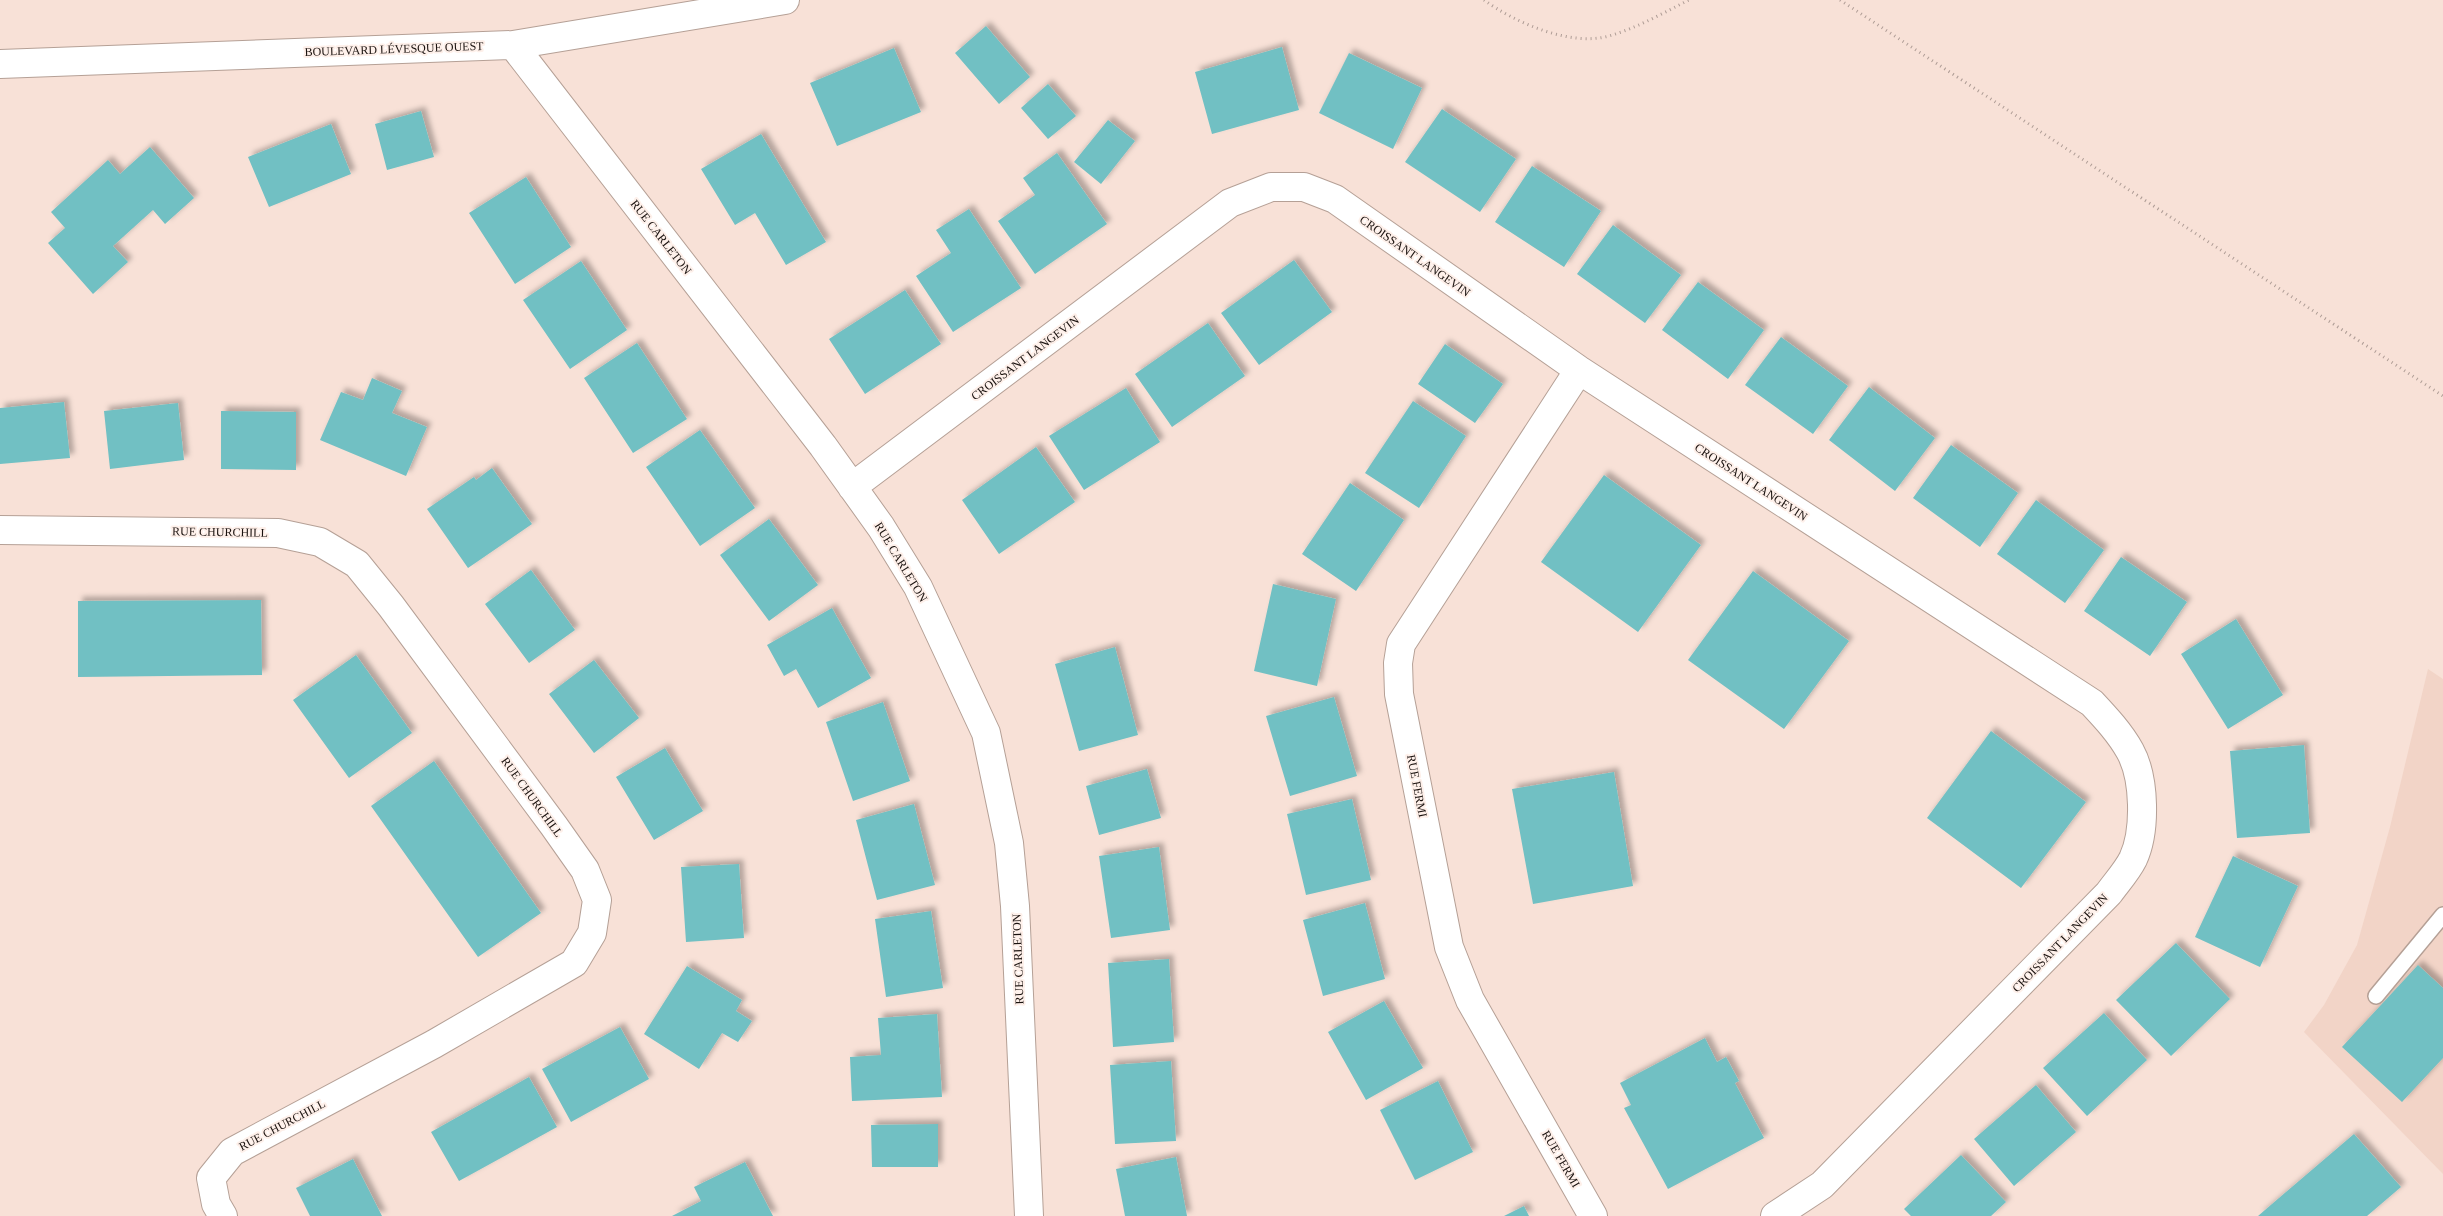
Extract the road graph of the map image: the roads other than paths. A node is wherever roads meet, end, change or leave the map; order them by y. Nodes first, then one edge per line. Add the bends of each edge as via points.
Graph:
1 (785, 0) edge
2 (513, 45) junction
3 (0, 64) edge
4 (1579, 370) junction
5 (852, 487) junction
6 (0, 530) edge
7 (2443, 915) edge
8 (2376, 996) dead end
9 (223, 1216) edge
10 (1029, 1216) edge
11 (1593, 1216) edge
12 (1775, 1216) edge

1 - 2 street, BOULEVARD LÉVESQUE OUEST
2 - 3 street, BOULEVARD LÉVESQUE OUEST
2 - 5 street, RUE CARLETON
4 - 5 street, CROISSANT LANGEVIN via 1335,199 1304,187 1271,187 1230,203
4 - 11 street, RUE FERMI via 1401,644 1398,663 1399,694 1449,947 1470,1000
4 - 12 street, CROISSANT LANGEVIN via 2092,703 2131,752 2142,793 2141,828 2133,858 2109,894 1822,1185
5 - 10 street, RUE CARLETON via 918,587 986,733 1009,843 1015,906
6 - 9 street, RUE CHURCHILL via 278,533 320,542 357,564 554,826 585,870 598,900 592,933 574,963 434,1044 232,1152 211,1178 216,1204
7 - 8 lane

